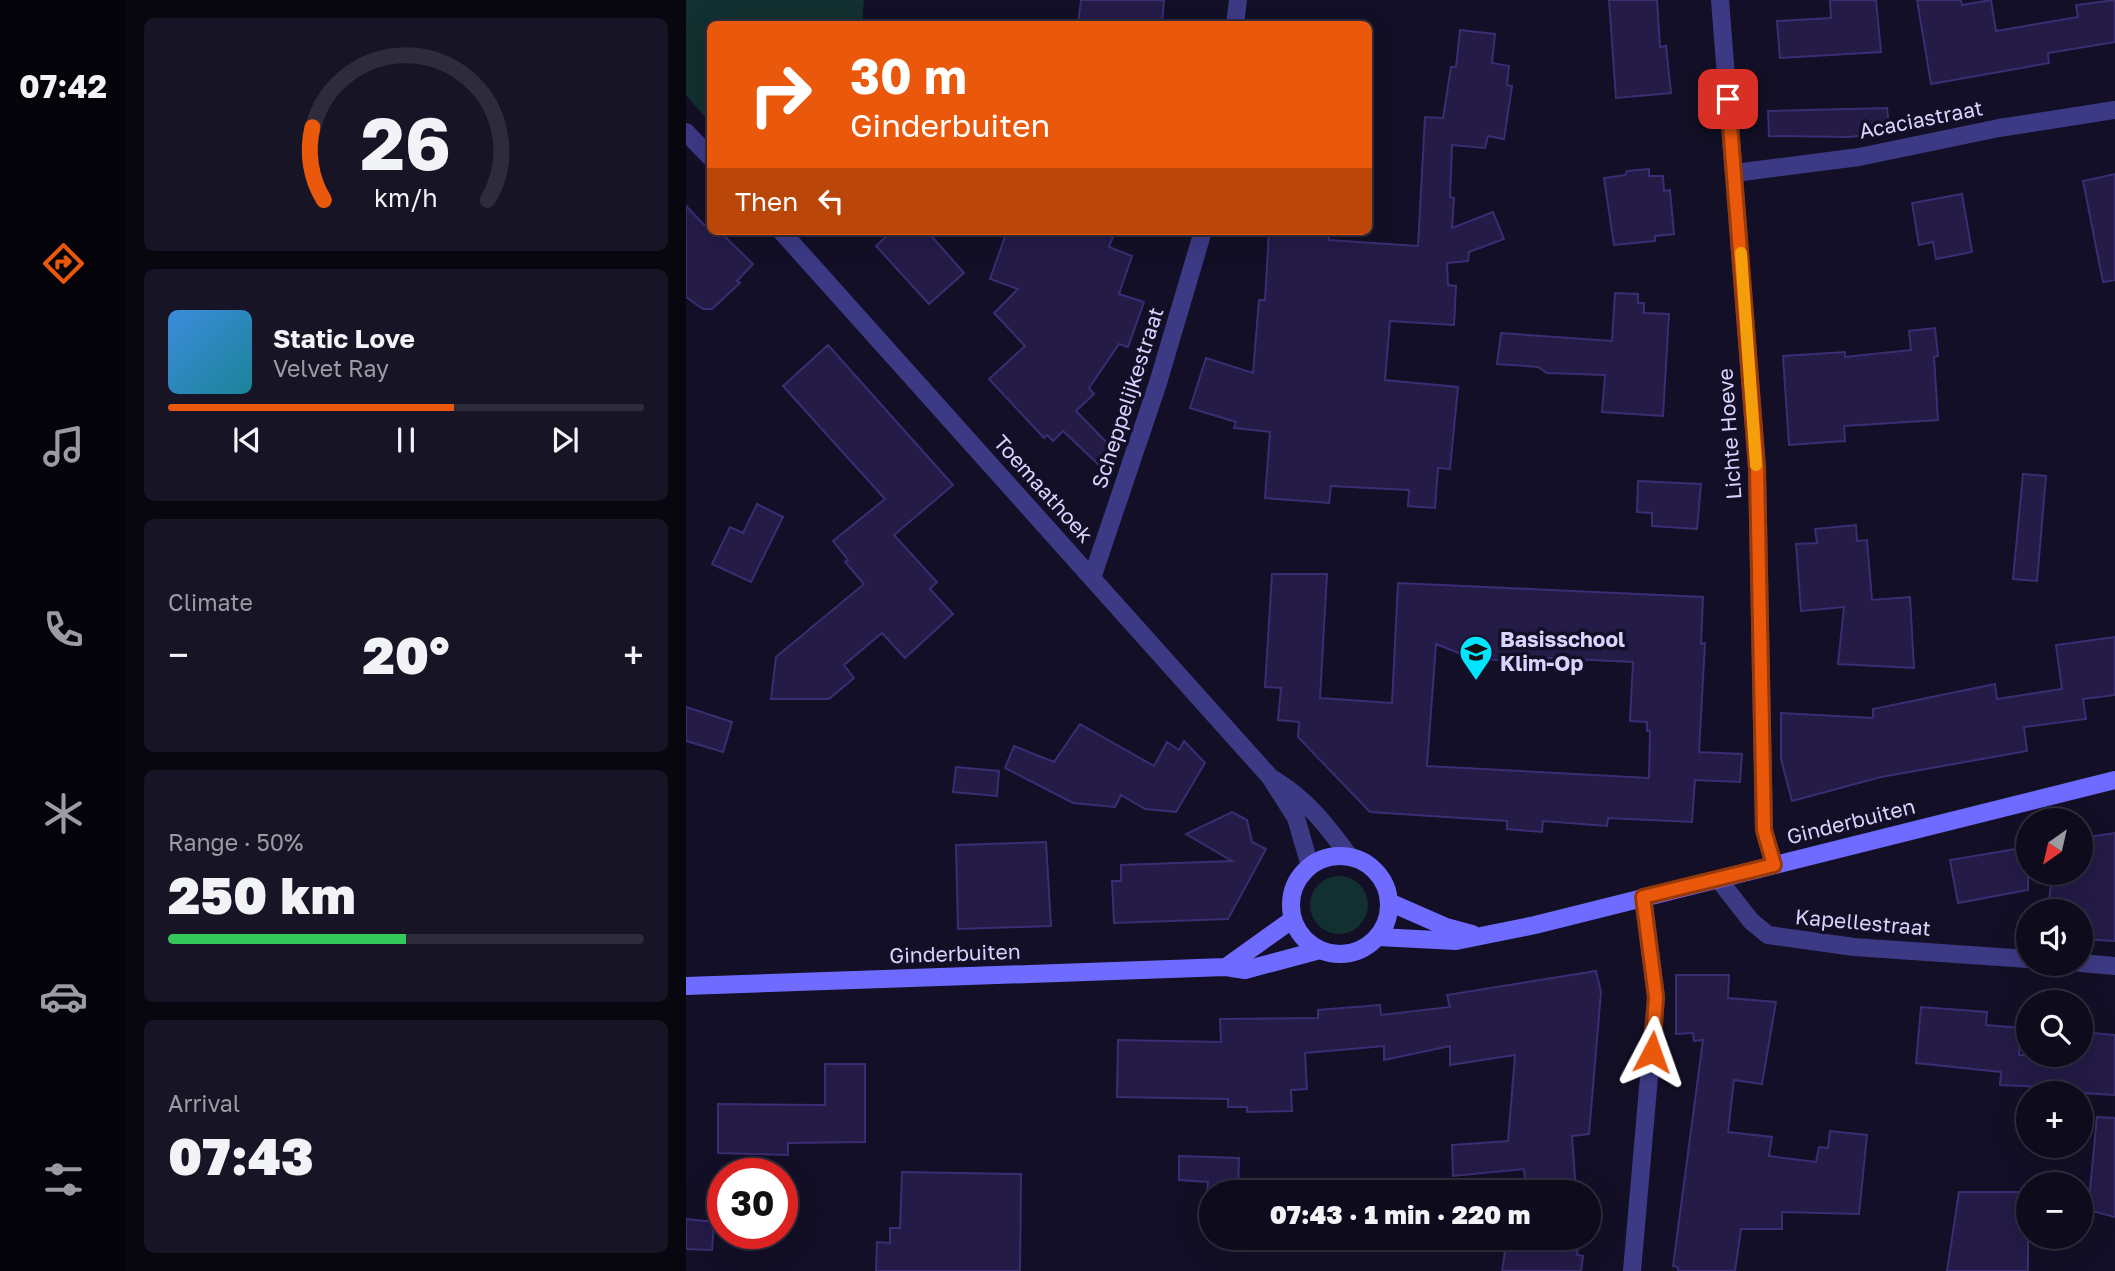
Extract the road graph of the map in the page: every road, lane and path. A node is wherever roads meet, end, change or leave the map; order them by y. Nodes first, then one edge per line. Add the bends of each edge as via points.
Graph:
1 (1238, 0) edge
2 (1720, 0) edge
3 (1235, 21) edge
4 (2115, 110) edge
5 (686, 132) edge
6 (707, 154) edge
7 (1735, 173) junction
8 (785, 235) edge
9 (1202, 235) edge
10 (1092, 578) junction
11 (1270, 777) junction
12 (2115, 780) edge
13 (1350, 857) junction
14 (1774, 865) junction
15 (1310, 866) junction
16 (1719, 880) junction
17 (1643, 897) junction
18 (1389, 902) junction
19 (1293, 919) junction
20 (1475, 935) junction
21 (1378, 937) junction
22 (1320, 950) junction
23 (2016, 958) edge
24 (2093, 964) edge
25 (2115, 965) edge
26 (1226, 967) junction
27 (686, 986) edge
28 (1632, 1271) edge

1 - 3 street
2 - 7 street, Lichte Hoeve
4 - 7 street, Acaciastraat via 1859,157
5 - 6 street
7 - 14 street, Lichte Hoeve via 1757,468 1764,830
8 - 10 street, Toemaathoek
9 - 10 street, Scheppelijkestraat
10 - 11 street, Toemaathoek
11 - 13 street, Toemaathoek via 1310,806
11 - 15 street, Toemaathoek via 1296,818
12 - 14 main road, Ginderbuiten
13 - 15 main road via 1322,859
13 - 18 main road via 1377,873
14 - 16 main road, Ginderbuiten
15 - 19 main road via 1293,890
16 - 17 main road, Ginderbuiten
16 - 23 street, Kapellestraat via 1768,935 1854,947
17 - 20 main road, Ginderbuiten
17 - 28 street via 1656,997
18 - 20 main road, Ginderbuiten via 1446,928
18 - 21 main road
19 - 22 main road via 1299,932
19 - 26 main road
20 - 21 main road, Ginderbuiten via 1456,941
21 - 22 main road, Ginderbuiten via 1351,953
22 - 26 main road, Ginderbuiten via 1245,970
24 - 25 street
26 - 27 main road, Ginderbuiten

